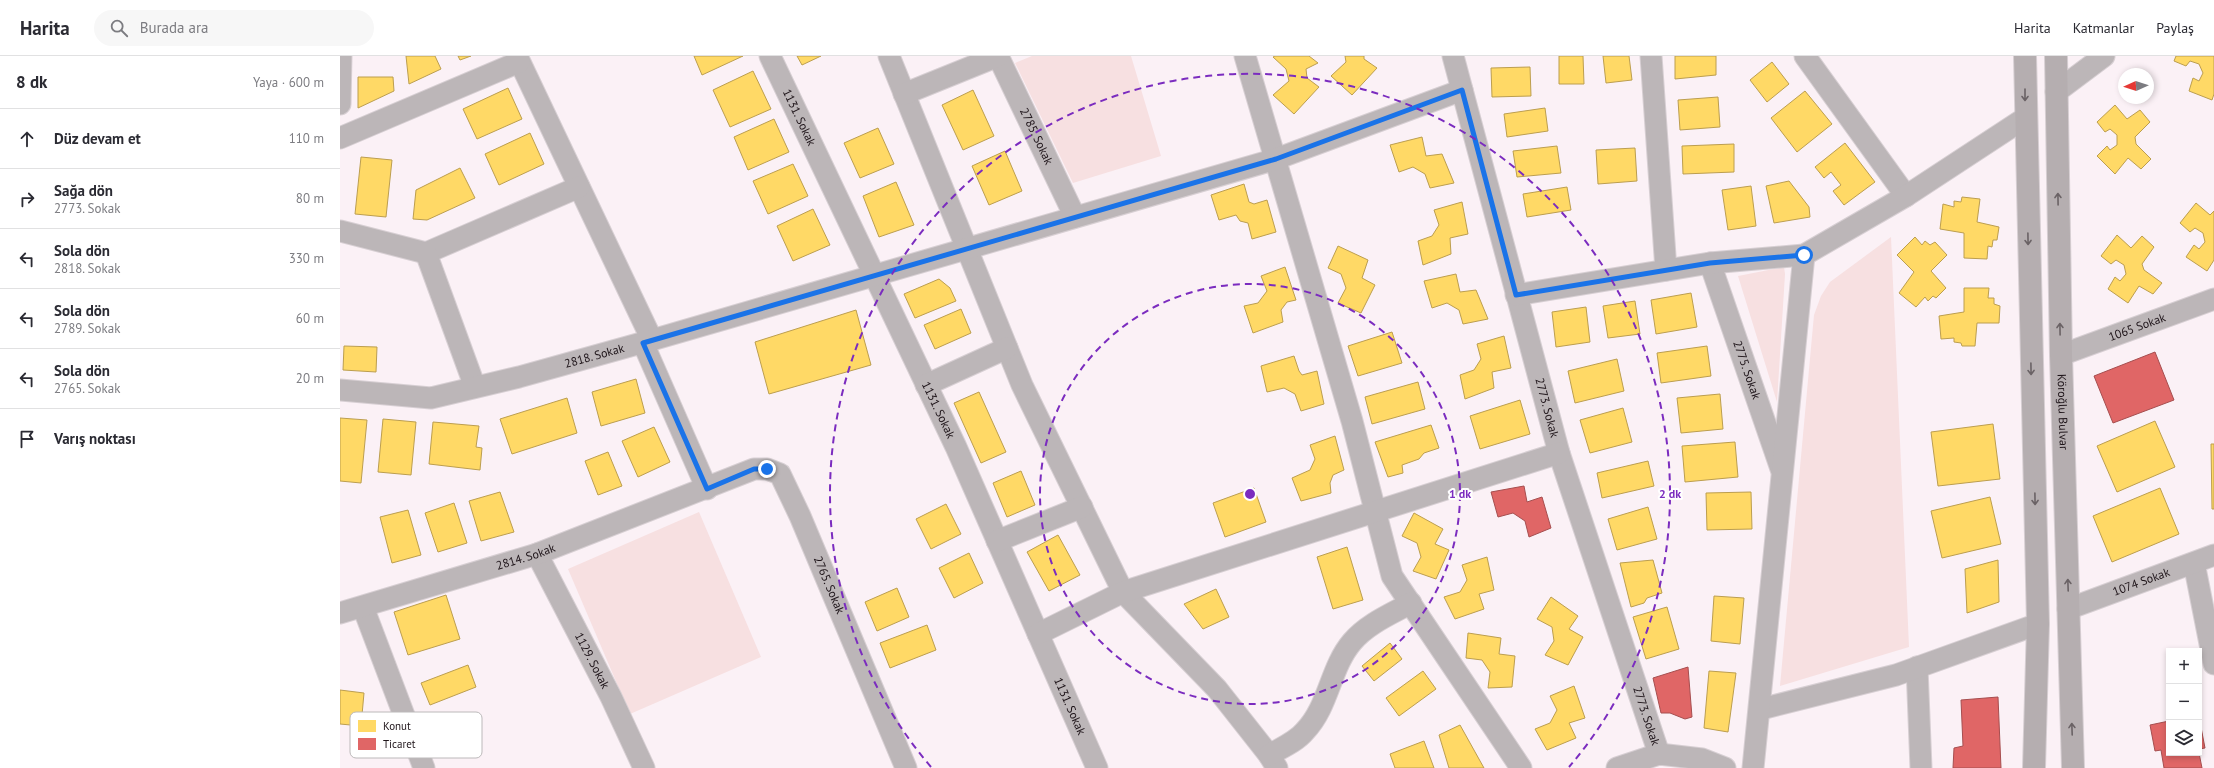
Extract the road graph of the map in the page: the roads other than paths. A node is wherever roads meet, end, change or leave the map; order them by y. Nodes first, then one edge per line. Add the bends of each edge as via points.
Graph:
1 (341, 56) edge
2 (770, 56) edge
3 (889, 56) edge
4 (998, 56) edge
5 (1245, 56) edge
6 (1453, 56) edge
7 (1650, 56) edge
8 (1805, 56) edge
9 (2025, 56) edge
10 (2056, 56) edge
11 (2104, 56) edge
12 (518, 59) edge
13 (1462, 90) junction
14 (2056, 92) junction
15 (904, 94) junction
16 (340, 104) edge
17 (2025, 118) junction
18 (340, 138) edge
19 (1276, 159) junction
20 (579, 187) junction
21 (1906, 196) junction
22 (1075, 217) junction
23 (340, 231) edge
24 (966, 248) junction
25 (426, 253) junction
26 (1804, 255) junction
27 (1710, 263) junction
28 (1666, 270) junction
29 (873, 276) junction
30 (1516, 295) junction
31 (2214, 299) edge
32 (647, 342) junction
33 (1007, 348) junction
34 (2061, 355) junction
35 (926, 385) junction
36 (475, 387) junction
37 (340, 390) edge
38 (1559, 453) junction
39 (1783, 476) junction
40 (707, 489) junction
41 (1082, 507) junction
42 (1377, 510) junction
43 (997, 541) junction
44 (537, 554) junction
45 (2214, 555) edge
46 (2194, 563) junction
47 (1124, 592) junction
48 (1411, 603) junction
49 (363, 607) junction
50 (2068, 609) junction
51 (340, 613) edge
52 (2038, 624) junction
53 (1038, 634) junction
54 (2214, 664) edge
55 (1917, 667) junction
56 (1761, 709) junction
57 (403, 712) edge
58 (1659, 754) junction
59 (420, 758) edge
60 (1273, 761) edge
61 (424, 768) edge
62 (644, 768) edge
63 (906, 768) edge
64 (1097, 768) edge
65 (1521, 768) edge
66 (1617, 768) edge
67 (1725, 768) edge
68 (1754, 768) edge
69 (1921, 768) edge
70 (2034, 768) edge
71 (2073, 768) edge

1 - 16 street
2 - 29 street, 1131. Sokak
3 - 15 street
4 - 15 street
4 - 22 street, 2785. Sokak
5 - 19 street
6 - 13 street, 2773. Sokak
7 - 28 street
8 - 21 street
9 -> 17 main road
10 - 14 main road, Köroğlu Bulvar
11 - 14 street
12 - 18 street
12 - 20 street
13 - 19 street, 2818. Sokak
13 - 30 street, 2773. Sokak
34 -> 14 main road, Köroğlu Bulvar
15 - 24 street
17 - 21 street
17 -> 52 main road
19 - 22 street, 2818. Sokak
19 - 42 street
20 - 25 street
20 - 32 street
21 - 26 street
22 - 24 street, 2818. Sokak
23 - 25 street
24 - 29 street, 2818. Sokak
24 - 33 street
25 - 36 street
26 - 27 street
26 - 39 street
27 - 28 street
27 - 39 street, 2775. Sokak
28 - 30 street
29 - 32 street, 2818. Sokak
29 - 35 street, 1131. Sokak
30 - 38 street, 2773. Sokak
31 - 34 street, 1065 Sokak
32 - 36 street, 2818. Sokak
32 - 40 street
33 - 35 street
33 - 41 street via 1022,385
50 -> 34 main road, Köroğlu Bulvar
35 - 43 street, 1131. Sokak
36 - 37 street, 2818. Sokak via 431,398
38 - 42 street
38 - 58 street, 2773. Sokak
39 - 56 street
40 - 44 street, 2814. Sokak
40 - 63 street, 2765. Sokak via 754,469 767,469 780,474
41 - 43 street
41 - 47 street
42 - 47 street
42 - 48 street via 1392,576
43 - 53 street, 1131. Sokak
44 - 49 street, 2814. Sokak
44 - 62 street, 1129. Sokak via 611,697
45 - 46 street, 1074 Sokak
46 - 50 street, 1074 Sokak
46 - 54 street
47 - 53 street
47 - 60 street via 1217,689
48 - 60 street via 1378,620 1352,641 1334,670 1324,701 1306,731
48 - 65 street
49 - 51 street, 2814. Sokak
49 - 57 street
71 -> 50 main road, Köroğlu Bulvar
52 - 55 street
52 - 70 main road
53 - 64 street, 1131. Sokak
55 - 56 street via 1896,675
55 - 69 street
56 - 68 street
58 - 66 street
58 - 67 street via 1702,759
59 - 61 street

